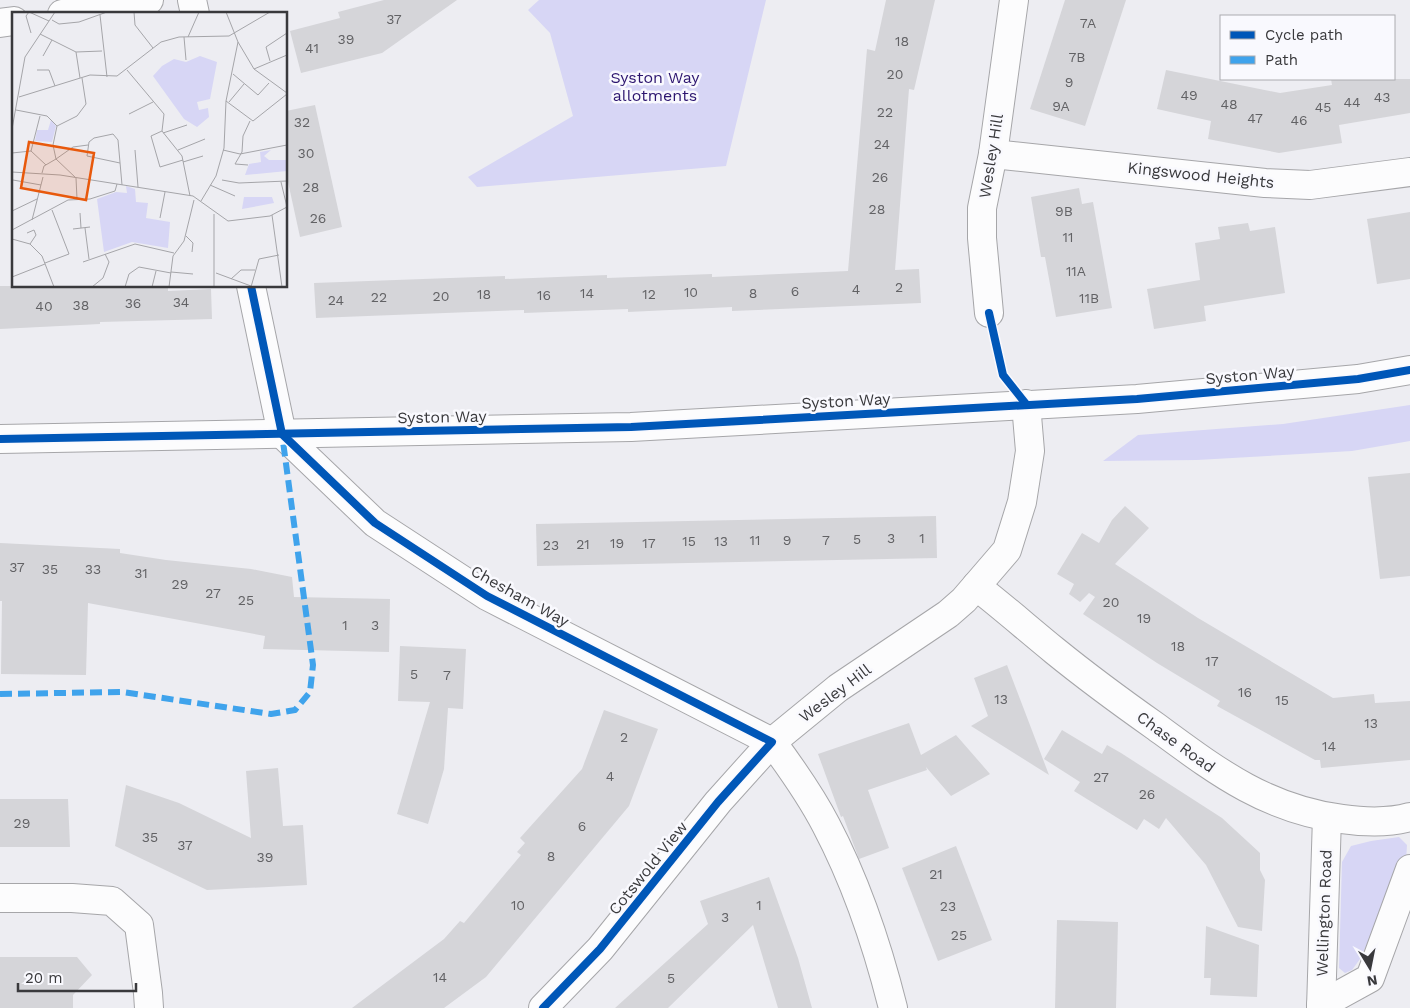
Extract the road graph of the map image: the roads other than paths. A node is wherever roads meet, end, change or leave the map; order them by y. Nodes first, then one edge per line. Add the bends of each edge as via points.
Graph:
1 (148, 0) edge
2 (1014, 0) edge
3 (74, 12) edge
4 (993, 154) junction
5 (1410, 172) edge
6 (251, 288) edge
7 (989, 313) dead end
8 (1410, 370) edge
9 (1026, 404) junction
10 (282, 434) junction
11 (0, 439) edge
12 (976, 586) junction
13 (772, 742) junction
14 (1327, 817) junction
15 (1410, 817) edge
16 (1410, 869) edge
17 (0, 898) edge
18 (1321, 1007) edge
19 (149, 1008) edge
20 (543, 1008) edge
21 (893, 1008) edge

1 - 3 street
2 - 4 street, Wesley Hill
4 - 5 street, Kingswood Heights via 1310,185
4 - 7 street, Wesley Hill via 982,208
6 - 10 street
8 - 9 street, Syston Way via 1358,379
9 - 10 street, Syston Way via 631,427
9 - 12 street, Wesley Hill via 1030,451 1022,502 1007,550
10 - 11 street, Syston Way
10 - 13 street, Chesham Way via 375,523 486,596
12 - 13 street, Wesley Hill via 948,614 838,688
12 - 14 street, Chase Road via 1053,650 1220,774 1266,799
13 - 20 street, Cotswold View via 718,802 600,949
13 - 21 street via 827,826 870,930
14 - 15 street, Chase Road via 1358,821
14 - 18 street, Wellington Road
16 - 18 street via 1370,978
17 - 19 street via 112,901 139,925

